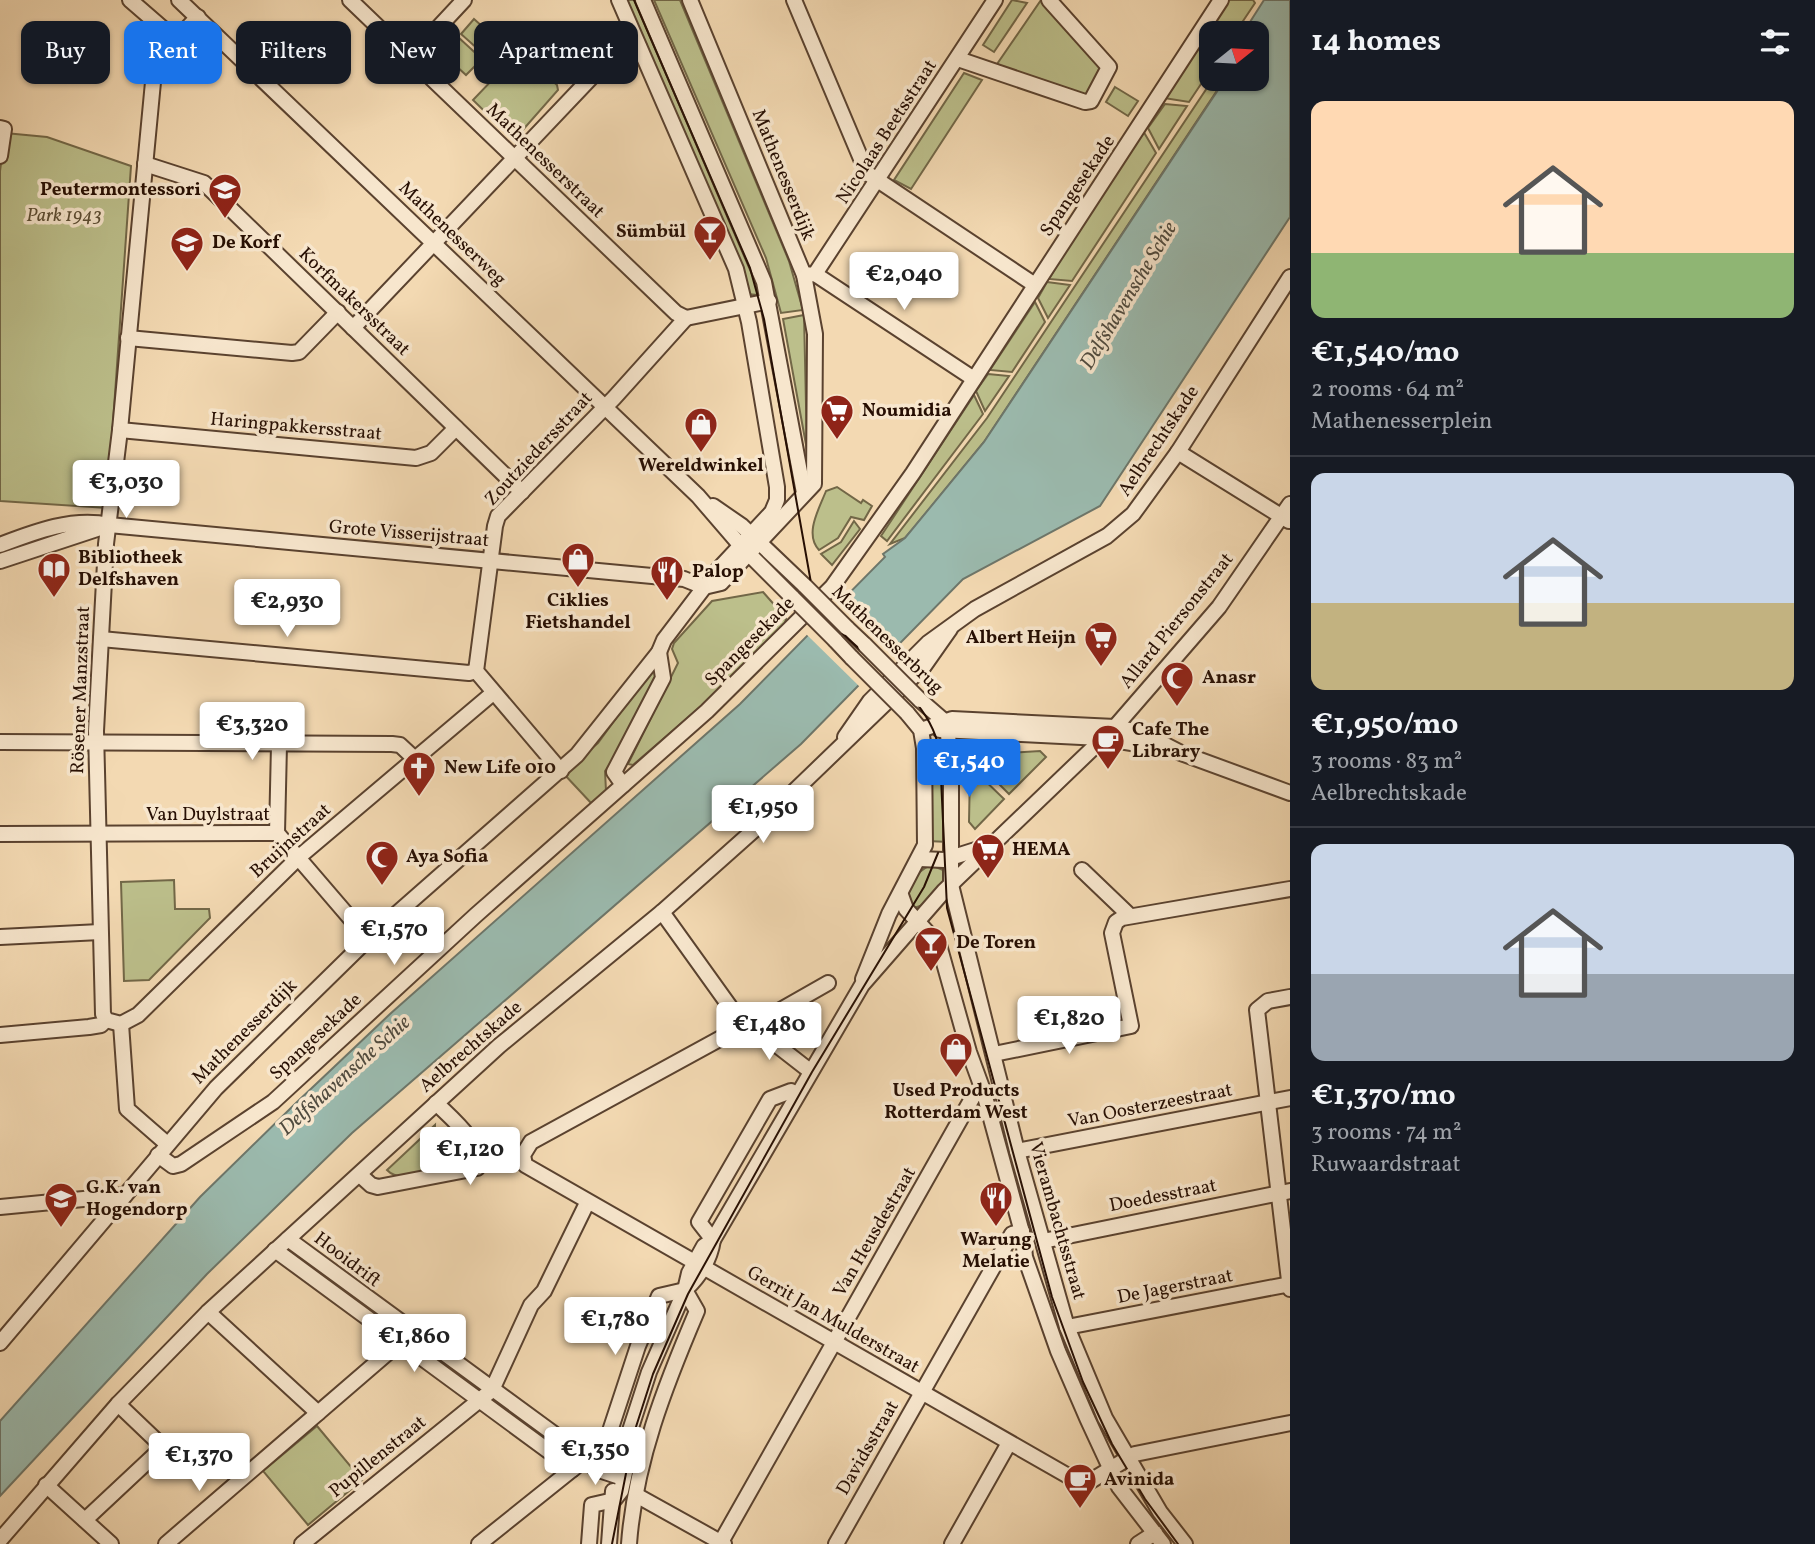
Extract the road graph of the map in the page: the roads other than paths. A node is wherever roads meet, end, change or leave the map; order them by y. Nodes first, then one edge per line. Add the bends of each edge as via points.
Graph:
1 (130, 0) edge
2 (179, 0) edge
3 (349, 0) edge
4 (464, 0) edge
5 (619, 0) edge
6 (643, 0) edge
7 (690, 0) edge
8 (793, 0) edge
9 (995, 0) edge
10 (1049, 0) edge
11 (1222, 0) edge
12 (198, 18) junction
13 (154, 21) edge
14 (195, 21) edge
15 (371, 21) edge
16 (444, 21) edge
17 (639, 47) junction
18 (958, 59) junction
19 (153, 84) edge
20 (437, 84) edge
21 (2, 128) edge
22 (0, 156) edge
23 (515, 158) junction
24 (145, 164) junction
25 (877, 182) junction
26 (433, 244) junction
27 (809, 275) junction
28 (1290, 277) edge
29 (1035, 285) junction
30 (769, 301) junction
31 (745, 305) junction
32 (338, 312) junction
33 (687, 318) junction
34 (353, 328) junction
35 (128, 338) junction
36 (974, 379) junction
37 (605, 406) junction
38 (456, 428) junction
39 (120, 430) junction
40 (1178, 452) junction
41 (522, 492) junction
42 (804, 493) junction
43 (1290, 504) edge
44 (1286, 519) edge
45 (109, 525) junction
46 (0, 545) edge
47 (750, 545) junction
48 (490, 560) junction
49 (0, 561) edge
50 (805, 586) joint
51 (704, 587) junction
52 (793, 598) joint
53 (101, 639) junction
54 (659, 652) junction
55 (476, 671) junction
56 (493, 693) junction
57 (945, 726) junction
58 (1115, 727) junction
59 (921, 730) junction
60 (1101, 738) junction
61 (0, 742) edge
62 (97, 744) junction
63 (279, 745) junction
64 (1181, 752) junction
65 (415, 759) junction
66 (561, 771) junction
67 (623, 785) junction
68 (1290, 793) edge
69 (277, 833) junction
70 (0, 834) edge
71 (97, 834) junction
72 (993, 845) junction
73 (299, 857) junction
74 (951, 858) junction
75 (920, 859) junction
76 (1083, 870) dead end
77 (951, 885) junction
78 (1290, 889) edge
79 (901, 895) junction
80 (662, 912) junction
81 (1129, 915) junction
82 (916, 922) junction
83 (100, 932) junction
84 (0, 937) edge
85 (368, 939) junction
86 (828, 983) dead end
87 (862, 985) junction
88 (1290, 997) edge
89 (106, 1020) junction
90 (121, 1024) junction
91 (749, 1024) junction
92 (0, 1035) edge
93 (993, 1054) junction
94 (813, 1066) junction
95 (984, 1093) junction
96 (796, 1094) junction
97 (1290, 1098) edge
98 (436, 1103) junction
99 (1268, 1103) junction
100 (162, 1149) junction
101 (1017, 1151) junction
102 (360, 1175) junction
103 (1284, 1192) edge
104 (125, 1195) junction
105 (587, 1203) junction
106 (0, 1207) edge
107 (1017, 1232) junction
108 (288, 1239) junction
109 (713, 1240) junction
110 (1043, 1241) junction
111 (275, 1250) junction
112 (698, 1266) junction
113 (1290, 1286) edge
114 (685, 1290) junction
115 (208, 1312) junction
116 (1067, 1327) junction
117 (406, 1337) junction
118 (0, 1343) edge
119 (833, 1343) junction
120 (492, 1390) junction
121 (922, 1393) junction
122 (479, 1400) junction
123 (118, 1404) junction
124 (318, 1413) junction
125 (1290, 1423) edge
126 (1009, 1443) junction
127 (625, 1448) junction
128 (1130, 1458) junction
129 (585, 1460) junction
130 (573, 1469) junction
131 (1111, 1470) junction
132 (619, 1477) junction
133 (46, 1485) junction
134 (636, 1495) junction
135 (614, 1500) junction
136 (85, 1520) junction
137 (1159, 1538) edge
138 (0, 1540) edge
139 (722, 1543) edge
140 (111, 1544) edge
141 (166, 1544) edge
142 (302, 1544) edge
143 (479, 1544) edge
144 (589, 1544) edge
145 (609, 1544) edge
146 (629, 1544) edge
147 (836, 1544) edge
148 (951, 1544) edge
149 (1138, 1544) edge
150 (1185, 1544) edge

1 - 13 street
2 - 12 street, Mathenesserweg
3 - 15 street, Mathenesserstraat
4 - 16 street
5 - 17 street, Mathenesserdijk
6 - 30 street via 757,261
7 - 27 street, Mathenesserdijk
8 - 25 street via 867,173
9 - 18 street, Nicolaas Beetsstraat
10 - 18 street via 1109,67 1091,101
11 - 29 street, Spangesekade
12 - 14 street, Rösener Manzstraat
12 - 26 street, Mathenesserweg
17 - 23 street via 604,64
17 - 31 street, Mathenesserdijk via 732,259
18 - 25 street, Nicolaas Beetsstraat
19 - 24 street, Rösener Manzstraat
20 - 23 street, Mathenesserstraat
21 - 22 street
23 - 26 street
23 - 33 street, Mathenesserstraat via 676,313
24 - 32 street, Korfmakersstraat via 204,183
24 - 35 street, Rösener Manzstraat
25 - 27 street, Nicolaas Beetsstraat
25 - 29 street
26 - 34 street
26 - 37 street, Mathenesserweg
27 - 36 street
27 - 42 street, Mathenesserdijk via 815,334 816,480
28 - 40 street, Aelbrechtskade
29 - 36 street, Spangesekade
30 - 31 street
30 - 42 street
31 - 33 street
31 - 47 street, Mathenesserdijk via 777,487 772,512
32 - 34 street, Korfmakersstraat
32 - 35 street via 299,352 292,353
33 - 37 street, Zoutziedersstraat
34 - 38 street, Korfmakersstraat
35 - 39 street, Rösener Manzstraat
36 - 67 street, Spangesekade via 832,587 707,711
37 - 41 street, Zoutziedersstraat
37 - 47 street, Mathenesserweg
38 - 39 street, Haringpakkersstraat via 431,453 416,458
38 - 41 street, Korfmakersstraat
39 - 45 street, Rösener Manzstraat
40 - 44 street
40 - 80 street, Aelbrechtskade via 1138,509 1114,532 975,609 950,629 924,666
41 - 48 street, Zoutziedersstraat via 498,516
42 - 47 street, Mathenesserdijk
43 - 44 street, Allard Piersonstraat
44 - 58 street, Allard Piersonstraat via 1219,607
45 - 46 street, Grote Visserijstraat via 64,525
45 - 48 street, Grote Visserijstraat
45 - 49 street, Grote Visserijstraat
45 - 53 street, Rösener Manzstraat
47 - 50 street, Mathenesserweg
47 - 51 street, Mathenesserdijk
47 - 52 street, Mathenesserweg
48 - 51 street, Grote Visserijstraat via 684,579
48 - 55 street, Zoutziedersstraat
50 - 57 street, Mathenesserbrug, bridge
51 - 54 street, Mathenesserdijk
52 - 59 street, Mathenesserbrug, bridge
53 - 55 street
53 - 62 street, Rösener Manzstraat
54 - 66 street, Mathenesserdijk
54 - 67 street via 663,678 614,772
55 - 56 street
56 - 65 street, Bruijnstraat
56 - 66 street
57 - 58 street
57 - 59 street
57 - 60 street
57 - 74 street, Vierambachtsstraat via 951,765
58 - 60 street, Allard Piersonstraat
58 - 64 street via 1140,732
59 - 75 street via 926,833
60 - 64 street
60 - 72 street, Allard Piersonstraat
61 - 62 street
62 - 63 street
62 - 71 street, Rösener Manzstraat
63 - 65 street via 400,745
63 - 69 street
64 - 68 street
65 - 73 street, Bruijnstraat
66 - 85 street, Mathenesserdijk
67 - 100 street, Spangesekade via 273,1102 181,1164 173,1166
69 - 71 street, Van Duylstraat
69 - 73 street, Van Duylstraat
70 - 71 street, Van Duylstraat
71 - 83 street, Rösener Manzstraat
72 - 74 street
72 - 77 street, Allard Piersonstraat
73 - 85 street, Van Duylstraat
73 - 90 street, Bruijnstraat via 138,1015
74 - 75 street
74 - 77 street, Vierambachtsstraat
75 - 79 street
76 - 81 street
77 - 82 street, Allard Piersonstraat
77 - 93 street, Vierambachtsstraat
78 - 81 street
79 - 82 street, Vierambachtsstraat
79 - 87 street via 886,920
80 - 91 street via 733,1011
80 - 98 street, Aelbrechtskade
81 - 93 street via 1116,922 1112,933 1131,1026
82 - 87 street, Allard Piersonstraat
82 - 95 street, Vierambachtsstraat via 939,945
83 - 84 street
83 - 89 street, Rösener Manzstraat
85 - 100 street, Mathenesserdijk via 251,1051
86 - 91 street
87 - 94 street
88 - 99 street via 1268,1001 1257,1010
89 - 90 street
89 - 92 street via 89,1027
90 - 100 street via 127,1109
91 - 94 street
91 - 105 street, Gerrit Jan Mulderstraat via 531,1142 523,1158 529,1170
93 - 101 street, Vierambachtsstraat
94 - 96 street
95 - 107 street, Vierambachtsstraat
95 - 119 street, Van Heusdestraat via 974,1096
96 - 109 street
96 - 109 street via 790,1091 770,1099 699,1222
97 - 99 street, Van Oosterzeestraat
98 - 102 street, Aelbrechtskade
98 - 102 street via 476,1148 477,1168 378,1186
99 - 101 street, Van Oosterzeestraat
99 - 103 street
100 - 104 street, Mathenesserdijk
101 - 110 street, Vierambachtsstraat
102 - 108 street, Aelbrechtskade
103 - 110 street, Doedesstraat
103 - 113 street
104 - 106 street
104 - 118 street, Mathenesserdijk
105 - 112 street, Gerrit Jan Mulderstraat
105 - 120 street via 544,1291 531,1305
107 - 121 street, Davidsstraat
107 - 131 street, Vierambachtsstraat via 1065,1370
108 - 111 street, Aelbrechtskade
108 - 117 street, Hooidrift
109 - 112 street via 704,1246
110 - 116 street, Vierambachtsstraat
111 - 115 street, Aelbrechtskade
111 - 117 street, Hooidrift
112 - 114 street
112 - 119 street, Gerrit Jan Mulderstraat
113 - 116 street, De Jagerstraat
114 - 127 street via 649,1373
114 - 127 street via 659,1296 638,1346 610,1431
114 - 134 street via 697,1311 655,1416
115 - 123 street, Aelbrechtskade
115 - 124 street
116 - 128 street, Vierambachtsstraat via 1105,1418
117 - 120 street, Hooidrift
117 - 122 street, Hooidrift
117 - 124 street
119 - 121 street, Gerrit Jan Mulderstraat
119 - 139 street, Van Heusdestraat
120 - 122 street, Pupillenstraat
120 - 129 street, Hooidrift
121 - 126 street, Gerrit Jan Mulderstraat
121 - 147 street, Davidsstraat
122 - 130 street, Hooidrift
122 - 142 street, Pupillenstraat
123 - 133 street, Aelbrechtskade
123 - 136 street via 163,1447
124 - 141 street
125 - 128 street, Gerrit Jan Mulderstraat via 1144,1451
126 - 131 street, Gerrit Jan Mulderstraat via 1084,1485
126 - 148 street
127 - 132 street via 619,1458
128 - 131 street, Gerrit Jan Mulderstraat
128 - 150 street, Vierambachtsstraat via 1160,1512
129 - 130 street
129 - 132 street, Hooidrift
130 - 143 street
131 - 137 street, Vierambachtsstraat
132 - 135 street
133 - 136 street
133 - 138 street, Aelbrechtskade
134 - 139 street
134 - 146 street
135 - 144 street via 592,1505
135 - 145 street
136 - 140 street
137 - 149 street

